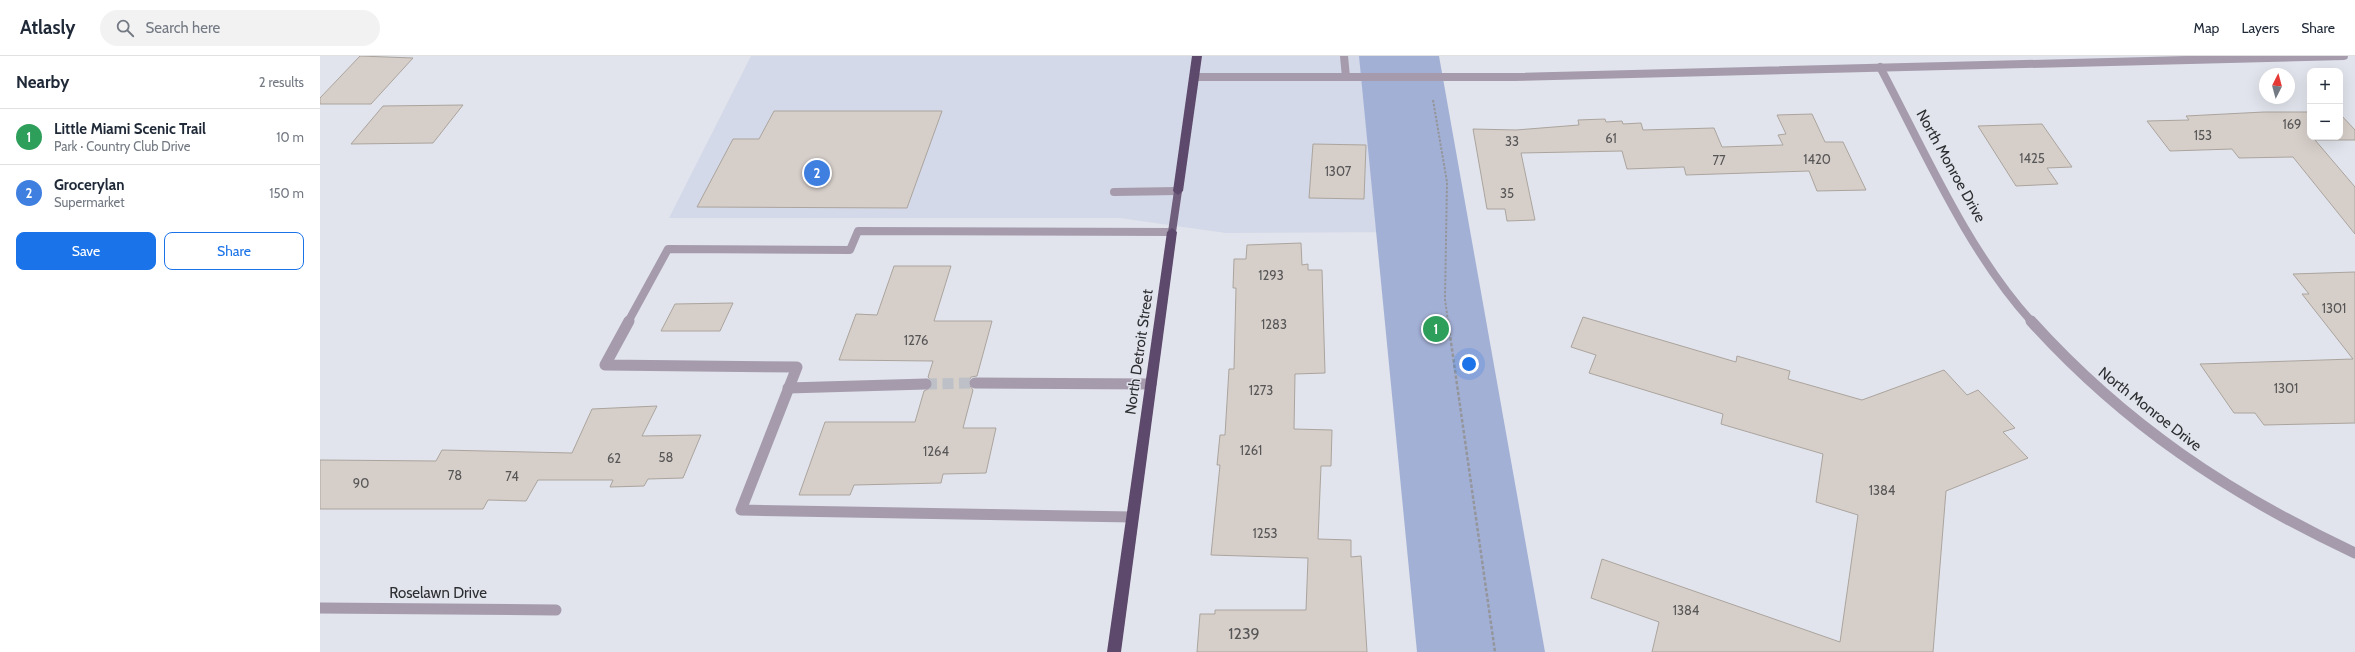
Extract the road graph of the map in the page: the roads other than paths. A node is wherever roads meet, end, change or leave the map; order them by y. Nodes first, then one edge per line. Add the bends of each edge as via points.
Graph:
1 (1197, 56) edge
2 (1344, 56) edge
3 (2344, 56) edge
4 (2272, 57) edge
5 (1880, 67) junction
6 (1194, 77) junction
7 (1346, 77) junction
8 (1178, 191) junction
9 (1114, 192) dead end
10 (1172, 232) junction
11 (975, 383) tunnel mouth
12 (926, 384) tunnel mouth
13 (1151, 384) junction
14 (788, 388) junction
15 (1132, 517) junction
16 (2355, 553) edge
17 (320, 608) edge
18 (556, 610) dead end
19 (1114, 652) edge

1 - 6 highway, North Detroit Street
2 - 7 street
3 - 4 street
4 - 5 street
5 - 7 street via 1514,77
5 - 16 street, North Monroe Drive via 1994,272 2036,327 2079,372 2129,416 2217,478 2278,514
6 - 7 street
6 - 8 highway, North Detroit Street
8 - 9 street
8 - 10 main road, North Detroit Street
10 - 13 highway, North Detroit Street
10 - 14 street via 858,231 850,250 668,249 605,365 797,367
11 - 13 street
12 - 14 street
13 - 15 highway, North Detroit Street
14 - 15 street via 741,510
15 - 19 highway, North Detroit Street
17 - 18 street, Roselawn Drive

